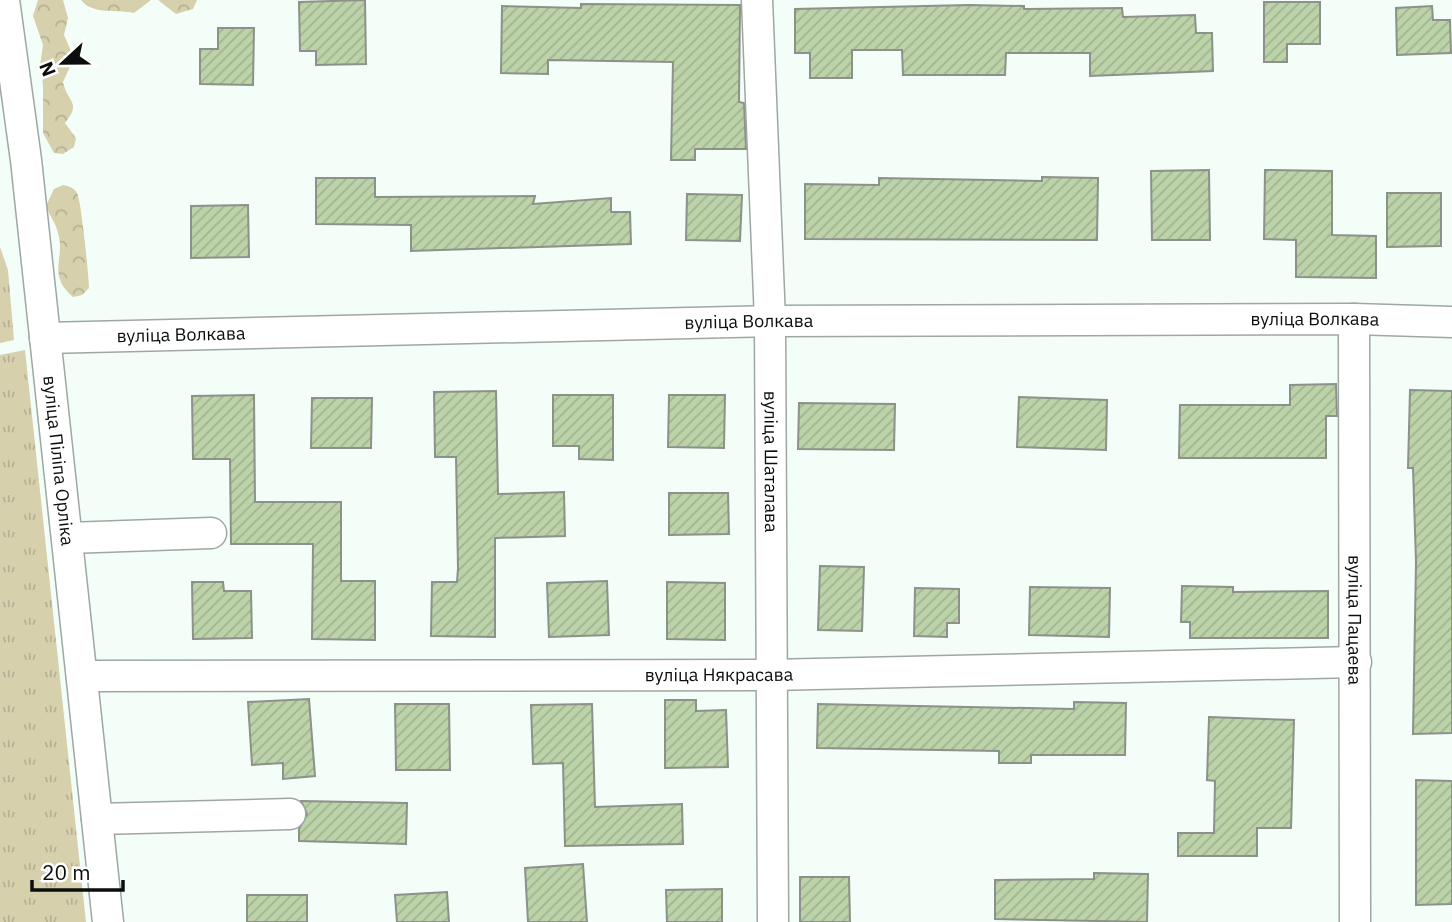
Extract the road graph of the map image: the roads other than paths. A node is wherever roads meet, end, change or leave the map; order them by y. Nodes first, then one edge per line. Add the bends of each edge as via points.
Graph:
1 (4, 0) edge
2 (757, 0) edge
3 (1354, 319) junction
4 (770, 321) junction
5 (1452, 322) edge
6 (46, 338) junction
7 (211, 533) dead end
8 (68, 538) junction
9 (1356, 662) junction
10 (770, 675) junction
11 (82, 676) junction
12 (290, 814) dead end
13 (97, 818) junction
14 (108, 922) edge
15 (773, 922) edge
16 (1355, 922) edge

1 - 6 street, вуліца Піліпа Орліка
2 - 4 street, вуліца Шаталава
3 - 4 street, вуліца Волкава
3 - 5 street, вуліца Волкава
3 - 9 street, вуліца Пацаева
4 - 6 street, вуліца Волкава
4 - 10 street, вуліца Шаталава
6 - 8 street, вуліца Піліпа Орліка
7 - 8 street
8 - 11 street, вуліца Піліпа Орліка
9 - 10 street, вуліца Някрасава
9 - 16 street, вуліца Пацаева
10 - 11 street, вуліца Някрасава
10 - 15 street, вуліца Шаталава
11 - 13 street, вуліца Піліпа Орліка
12 - 13 street
13 - 14 street, вуліца Піліпа Орліка

